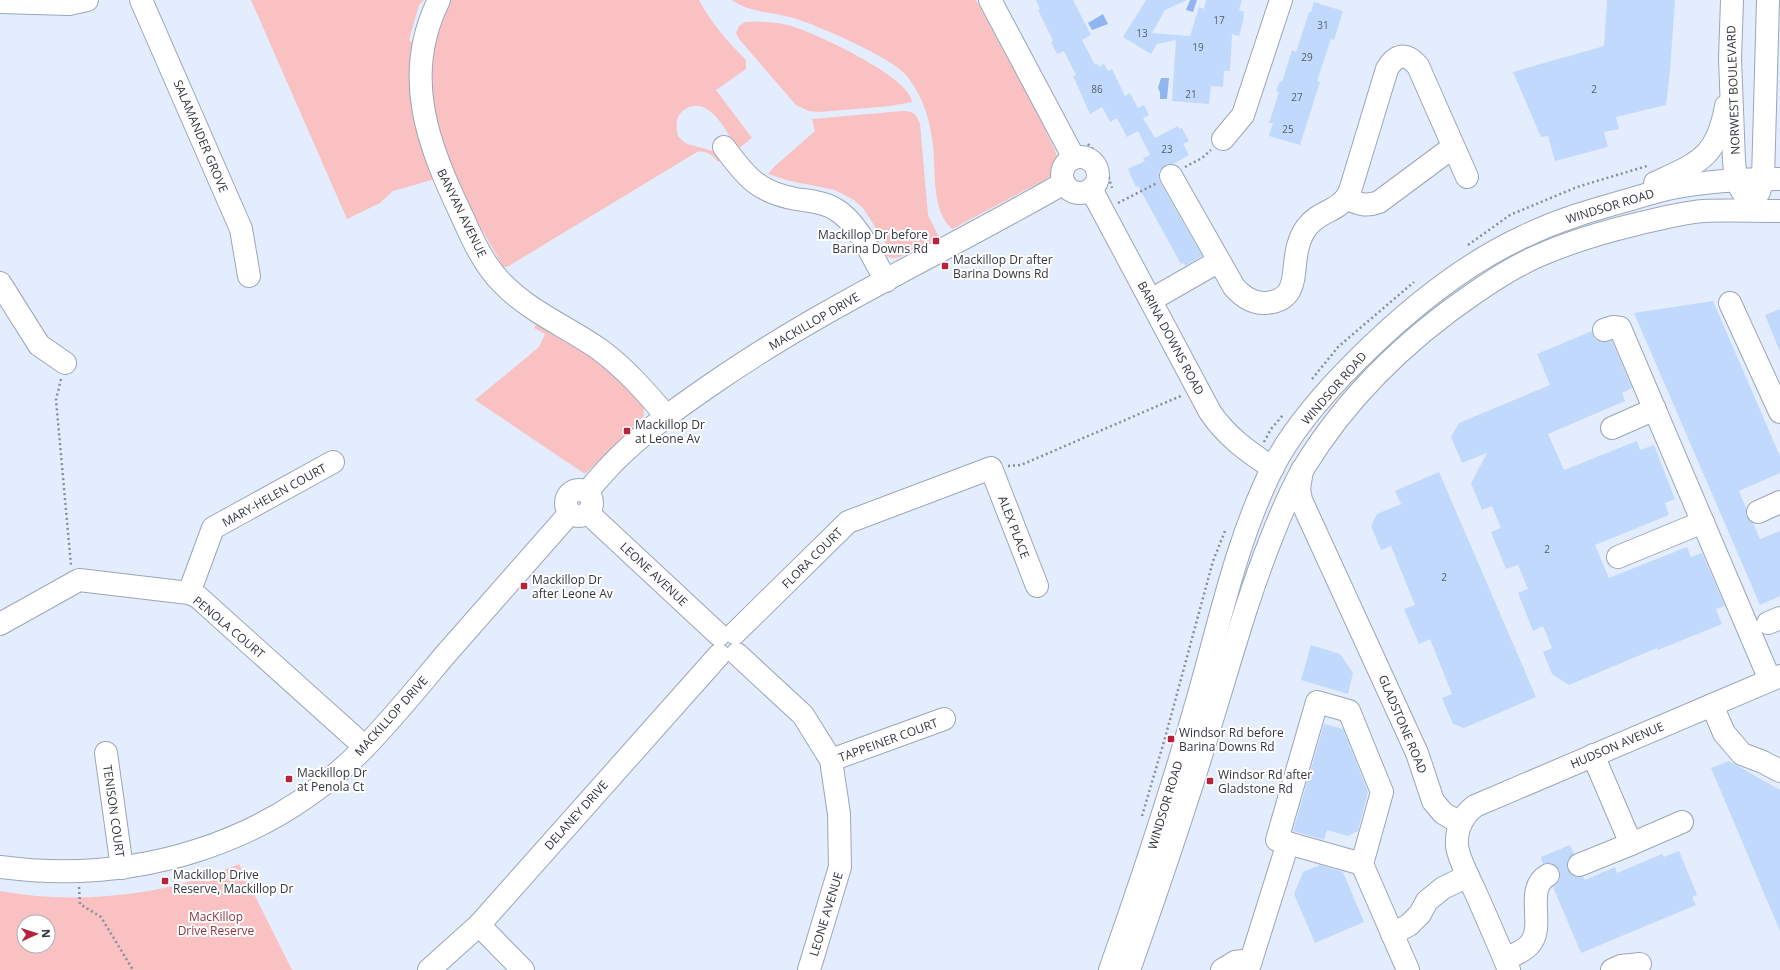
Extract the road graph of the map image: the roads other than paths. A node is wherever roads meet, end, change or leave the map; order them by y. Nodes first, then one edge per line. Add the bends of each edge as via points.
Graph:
1 (87, 0) edge
2 (141, 0) edge
3 (439, 0) edge
4 (990, 0) edge
5 (1281, 0) edge
6 (1732, 0) edge
7 (1768, 0) edge
8 (0, 2) edge
9 (1730, 59) junction
10 (1765, 60) junction
11 (1780, 120) edge
12 (1224, 139) dead end
13 (724, 147) dead end
14 (1453, 147) junction
15 (1074, 158) junction
16 (1171, 176) dead end
17 (1467, 177) dead end
18 (1771, 179) edge
19 (1736, 181) junction
20 (1064, 183) junction
21 (1091, 189) junction
22 (1346, 198) junction
23 (1604, 206) junction
24 (1753, 211) junction
25 (1780, 211) edge
26 (1219, 261) junction
27 (249, 276) dead end
28 (886, 280) junction
29 (0, 283) edge
30 (1151, 300) junction
31 (1730, 303) dead end
32 (1604, 330) dead end
33 (65, 363) road end
34 (1654, 409) junction
35 (1780, 412) edge
36 (1341, 414) junction
37 (667, 417) junction
38 (1612, 428) dead end
39 (333, 462) dead end
40 (991, 468) joint
41 (1273, 468) junction
42 (1302, 470) junction
43 (1780, 502) edge
44 (582, 506) junction
45 (1758, 512) dead end
46 (1703, 522) junction
47 (1618, 557) dead end
48 (1037, 586) dead end
49 (189, 593) junction
50 (0, 624) edge
51 (728, 644) junction
52 (1775, 678) edge
53 (1712, 705) junction
54 (944, 720) dead end
55 (365, 747) junction
56 (106, 753) dead end
57 (1593, 755) junction
58 (831, 760) junction
59 (1780, 771) edge
60 (1682, 822) dead end
61 (1460, 823) junction
62 (1288, 843) junction
63 (1631, 844) junction
64 (1362, 864) junction
65 (1579, 865) dead end
66 (0, 867) edge
67 (122, 868) junction
68 (1548, 875) dead end
69 (1468, 876) junction
70 (479, 924) junction
71 (1392, 934) junction
72 (1507, 964) edge
73 (1640, 964) dead end
74 (1250, 965) edge
75 (429, 970) edge
76 (523, 970) edge
77 (810, 970) edge
78 (1110, 970) edge
79 (1129, 970) edge
80 (1222, 970) edge
81 (1408, 970) edge
82 (1612, 970) edge

1 - 8 street via 70,4
2 - 27 street, SALAMANDER GROVE via 241,229
3 - 37 street, BANYAN AVENUE via 424,41 420,73 421,103 436,160 470,234 500,282 522,302 621,366
4 - 15 street
5 - 12 street via 1243,115
6 - 9 street, NORWEST BOULEVARD
7 - 10 street
9 - 19 street, NORWEST BOULEVARD
9 - 23 street via 1724,119 1707,153 1689,168
10 - 11 street
10 - 18 street
13 - 28 street via 744,174 768,191 819,203 844,215 854,225
14 - 17 street
14 - 22 street via 1379,202 1364,205
14 - 22 street via 1418,66 1414,60 1407,57 1395,59 1387,69
15 - 20 street via 1063,170
15 - 21 street via 1083,157 1096,166 1097,182
16 - 26 street
18 - 19 street, WINDSOR ROAD
18 - 24 street
19 - 23 street, WINDSOR ROAD via 1671,188
19 - 24 street
20 - 21 street via 1075,193
20 - 28 street, MACKILLOP DRIVE via 1006,217
21 - 30 street, BARINA DOWNS ROAD
22 - 26 street via 1321,214 1307,227 1298,246 1291,288 1285,296 1275,302 1252,301 1241,295
23 - 41 street, WINDSOR ROAD via 1523,236 1440,286 1372,345 1315,405
24 - 25 street, WINDSOR ROAD
24 - 36 street, WINDSOR ROAD via 1701,212 1655,219 1610,230 1536,257 1502,274 1418,336 1388,363
26 - 30 street
28 - 37 street, MACKILLOP DRIVE via 835,307 753,357
29 - 33 street via 39,345
30 - 41 street, BARINA DOWNS ROAD via 1210,412 1228,436
31 - 35 street
32 - 34 street via 1620,328
34 - 38 street
34 - 46 street
36 - 41 street via 1287,465
36 - 42 street, WINDSOR ROAD
37 - 44 street, MACKILLOP DRIVE via 622,454
39 - 49 street, MARY-HELEN COURT via 213,528
40 - 48 street, ALEX PLACE
40 - 51 street, FLORA COURT via 848,522
41 - 78 street, WINDSOR ROAD via 1250,518 1232,573 1194,713 1140,886
42 - 61 street, GLADSTONE ROAD via 1301,500 1417,753 1433,800 1443,813
42 - 79 street, WINDSOR ROAD via 1260,566 1207,736
43 - 45 street
44 - 51 street, LEONE AVENUE
44 - 55 street, MACKILLOP DRIVE
46 - 47 street
46 - 52 street
49 - 50 street, PENOLA COURT via 79,580
49 - 55 street, PENOLA COURT via 198,597
51 - 58 street, LEONE AVENUE via 803,715
51 - 70 street, DELANEY DRIVE
52 - 53 street, HUDSON AVENUE
53 - 57 street, HUDSON AVENUE
53 - 59 street via 1724,733 1742,754
54 - 58 street, TAPPEINER COURT
55 - 67 street, MACKILLOP DRIVE via 318,789 263,823 204,850
56 - 67 street, TENISON COURT
57 - 61 street, HUDSON AVENUE via 1475,806 1466,813
57 - 63 street
58 - 77 street, LEONE AVENUE via 839,814 840,867
60 - 63 street
61 - 69 street via 1457,846
62 - 64 street
62 - 64 street via 1277,840 1316,702 1349,711 1382,792
62 - 74 street
63 - 65 street
64 - 71 street
66 - 67 street, MACKILLOP DRIVE via 29,871 78,872
68 - 72 street via 1541,879 1537,887 1535,935 1531,944
69 - 71 street via 1443,888 1427,901 1420,914 1409,925
69 - 72 street
70 - 75 street, DELANEY DRIVE
70 - 76 street
71 - 81 street
73 - 82 street via 1621,966
74 - 80 street via 1235,962

